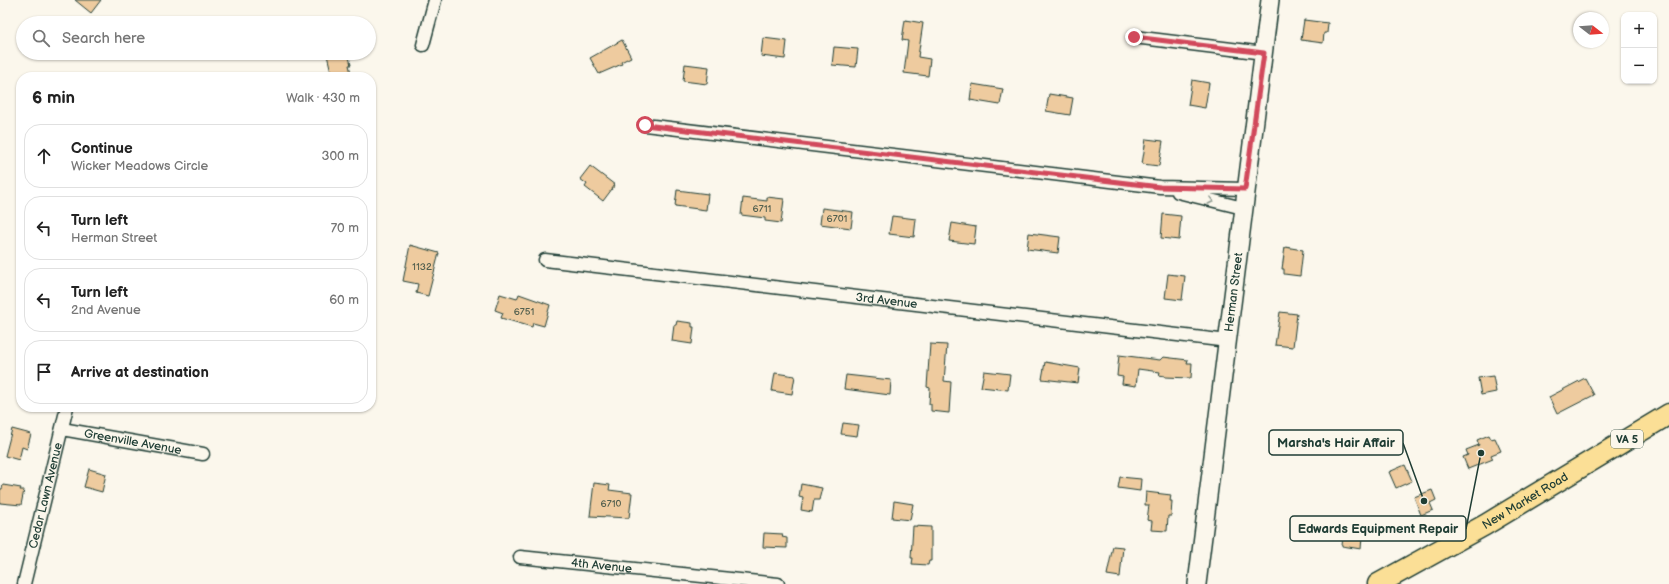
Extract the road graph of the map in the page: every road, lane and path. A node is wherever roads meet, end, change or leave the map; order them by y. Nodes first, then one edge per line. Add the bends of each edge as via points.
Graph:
1 (435, 0) edge
2 (1270, 0) edge
3 (1134, 37) dead end
4 (423, 45) dead end
5 (1264, 53) junction
6 (645, 125) dead end
7 (1160, 187) junction
8 (1245, 189) junction
9 (1243, 208) junction
10 (545, 260) dead end
11 (1228, 341) junction
12 (66, 412) edge
13 (1669, 414) edge
14 (62, 430) junction
15 (203, 454) dead end
16 (520, 557) dead end
17 (24, 584) edge
18 (778, 584) edge
19 (1197, 584) edge
20 (1378, 584) edge

1 - 4 street
2 - 5 street, Herman Street
3 - 5 street
5 - 8 street, Herman Street
6 - 7 street
7 - 8 street
7 -> 9 street
8 - 9 street, Herman Street
9 - 11 street, Herman Street
10 - 11 street, 3rd Avenue
11 - 19 street, Herman Street
12 - 14 street, Cedar Lawn Avenue
13 - 20 main road, New Market Road / VA 5 via 1486,525
14 - 15 street, Greenville Avenue
14 - 17 street, Cedar Lawn Avenue
16 - 18 street, 4th Avenue

